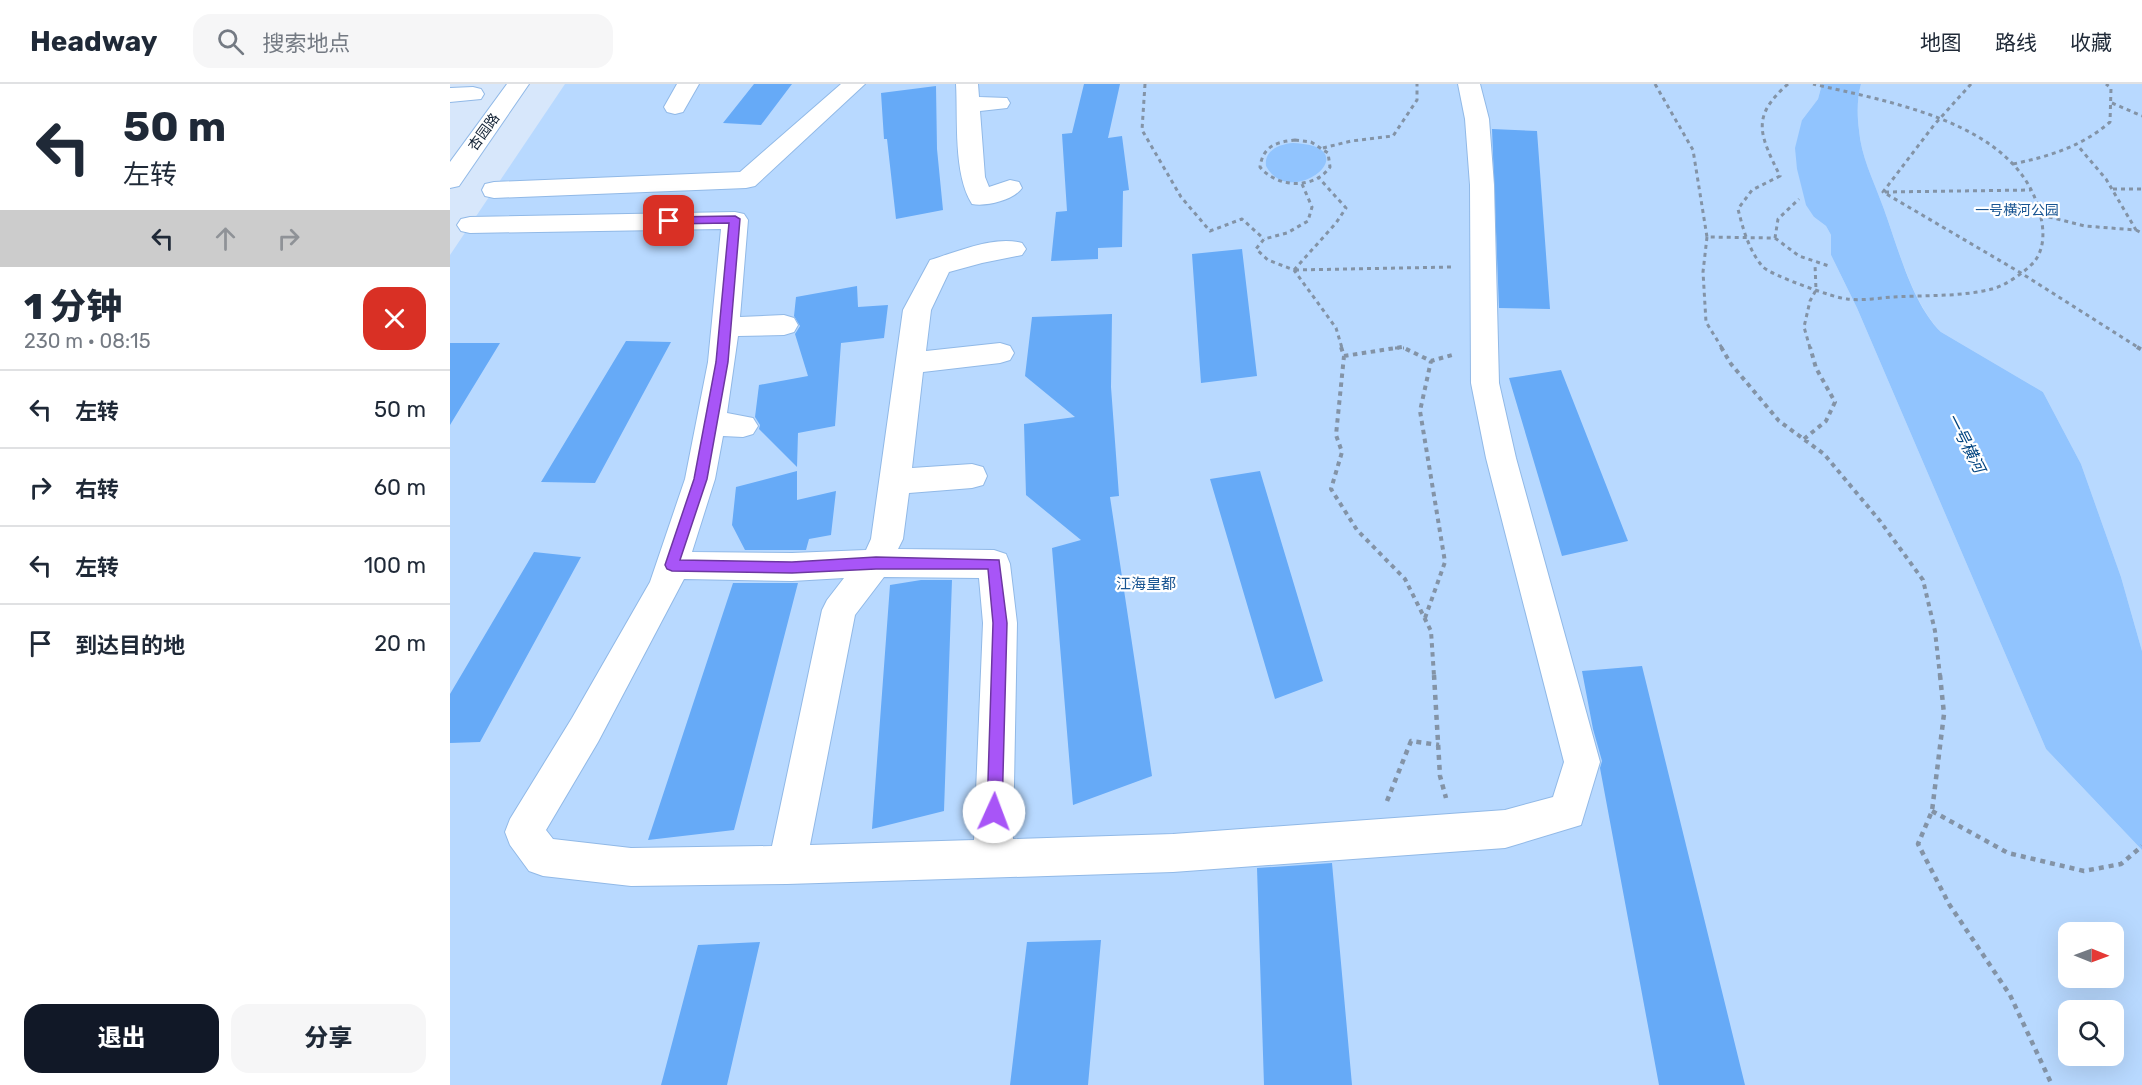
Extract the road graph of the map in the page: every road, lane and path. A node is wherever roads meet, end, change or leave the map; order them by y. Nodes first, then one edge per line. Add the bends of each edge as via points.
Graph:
1 (518, 84) edge
2 (688, 84) edge
3 (854, 84) edge
4 (1145, 84) edge
5 (1417, 84) edge
6 (1469, 84) edge
7 (1655, 84) edge
8 (1788, 84) edge
9 (1813, 84) edge
10 (1971, 84) edge
11 (2106, 84) edge
12 (473, 94) dead end
13 (450, 95) edge
14 (967, 95) edge
15 (999, 103) dead end
16 (2112, 103) junction
17 (675, 107) dead end
18 (2142, 116) edge
19 (1940, 118) junction
20 (2078, 146) junction
21 (1323, 148) junction
22 (2013, 164) junction
23 (1319, 178) junction
24 (450, 180) edge
25 (1302, 184) junction
26 (1010, 188) dead end
27 (2113, 189) junction
28 (2142, 189) edge
29 (494, 190) dead end
30 (2032, 190) junction
31 (1883, 192) junction
32 (1799, 199) dead end
33 (2041, 215) junction
34 (470, 225) dead end
35 (2136, 230) junction
36 (2142, 233) edge
37 (1707, 237) junction
38 (1744, 237) junction
39 (1775, 238) junction
40 (1264, 239) junction
41 (1013, 249) dead end
42 (1815, 264) junction
43 (1482, 266) junction
44 (1829, 266) dead end
45 (1294, 270) junction
46 (2020, 273) junction
47 (1816, 290) junction
48 (784, 325) dead end
49 (724, 327) junction
50 (1484, 346) junction
51 (2142, 350) edge
52 (1000, 353) dead end
53 (1344, 356) junction
54 (1431, 361) junction
55 (910, 363) junction
56 (711, 423) junction
57 (743, 426) dead end
58 (1804, 439) junction
59 (972, 477) dead end
60 (894, 482) junction
61 (876, 563) junction
62 (672, 565) junction
63 (1425, 619) junction
64 (1439, 745) junction
65 (1932, 811) junction
66 (1455, 832) junction
67 (1373, 838) junction
68 (2142, 846) edge
69 (993, 859) junction
70 (787, 865) junction
71 (2052, 1085) edge

1 - 24 street, 杏园路
2 - 17 street
3 - 29 street via 746,180
4 - 40 path via 1142,130 1181,197 1210,231 1242,219
5 - 21 path via 1417,100 1393,136
6 - 43 street via 1478,130 1482,185
7 - 37 path via 1693,150
8 - 38 path via 1772,96 1762,115 1760,132 1780,176 1752,190 1738,209
9 - 19 path
10 - 19 path
11 - 16 path via 2111,88
12 - 13 street
14 - 15 street
14 - 26 street via 973,177 981,198
16 - 18 path
16 - 20 path via 2110,122
19 - 22 path via 1976,136
19 - 31 path
20 - 22 path
20 - 27 path
21 - 23 path via 1330,165
21 - 25 path via 1303,140 1286,140 1270,146 1260,157 1261,168 1268,176
22 - 30 path
23 - 25 path
23 - 45 path via 1346,208
25 - 40 path via 1312,207 1308,221 1287,233
27 - 28 path
27 - 35 path
30 - 31 path
30 - 33 path
31 - 46 path
32 - 39 path via 1778,219
33 - 35 path via 2085,226
33 - 46 path via 2045,231 2035,261
34 - 49 street via 735,219
35 - 36 path
37 - 38 path
37 - 58 path via 1702,272 1706,322 1731,364 1779,421
38 - 39 path
38 - 47 path via 1764,268
39 - 42 path via 1791,253
40 - 45 path via 1256,249 1268,260
41 - 55 street via 939,266 917,310
42 - 44 path
42 - 47 path
43 - 45 path
43 - 50 street
45 - 53 path via 1336,328
46 - 47 path via 1994,289 1925,296 1847,299
46 - 51 path
47 - 58 path via 1804,327 1816,368 1835,402 1826,421
48 - 49 street
49 - 56 street
50 - 54 path
50 - 66 street via 1485,383 1501,458 1582,762 1568,812 1505,829
52 - 55 street
53 - 54 path via 1402,347
53 - 63 path via 1336,435 1342,452 1331,489 1357,530 1405,579
54 - 63 path via 1420,411 1445,562
55 - 60 street
56 - 57 street
56 - 62 street via 700,479
58 - 65 path via 1824,454 1923,580 1935,631 1944,714
59 - 60 street
60 - 61 street via 887,539
61 - 62 street via 792,567
61 - 69 street via 994,564 1000,623
61 - 70 street via 839,610
62 - 70 street via 665,586 524,832 543,857 631,867
63 - 64 path via 1431,631
64 - 66 path via 1440,776
64 - 67 path via 1411,741
65 - 68 path via 2008,854 2084,871 2121,864
65 - 71 path via 1918,844 1949,904 2010,995
66 - 67 street
67 - 69 street via 1173,853
69 - 70 street

